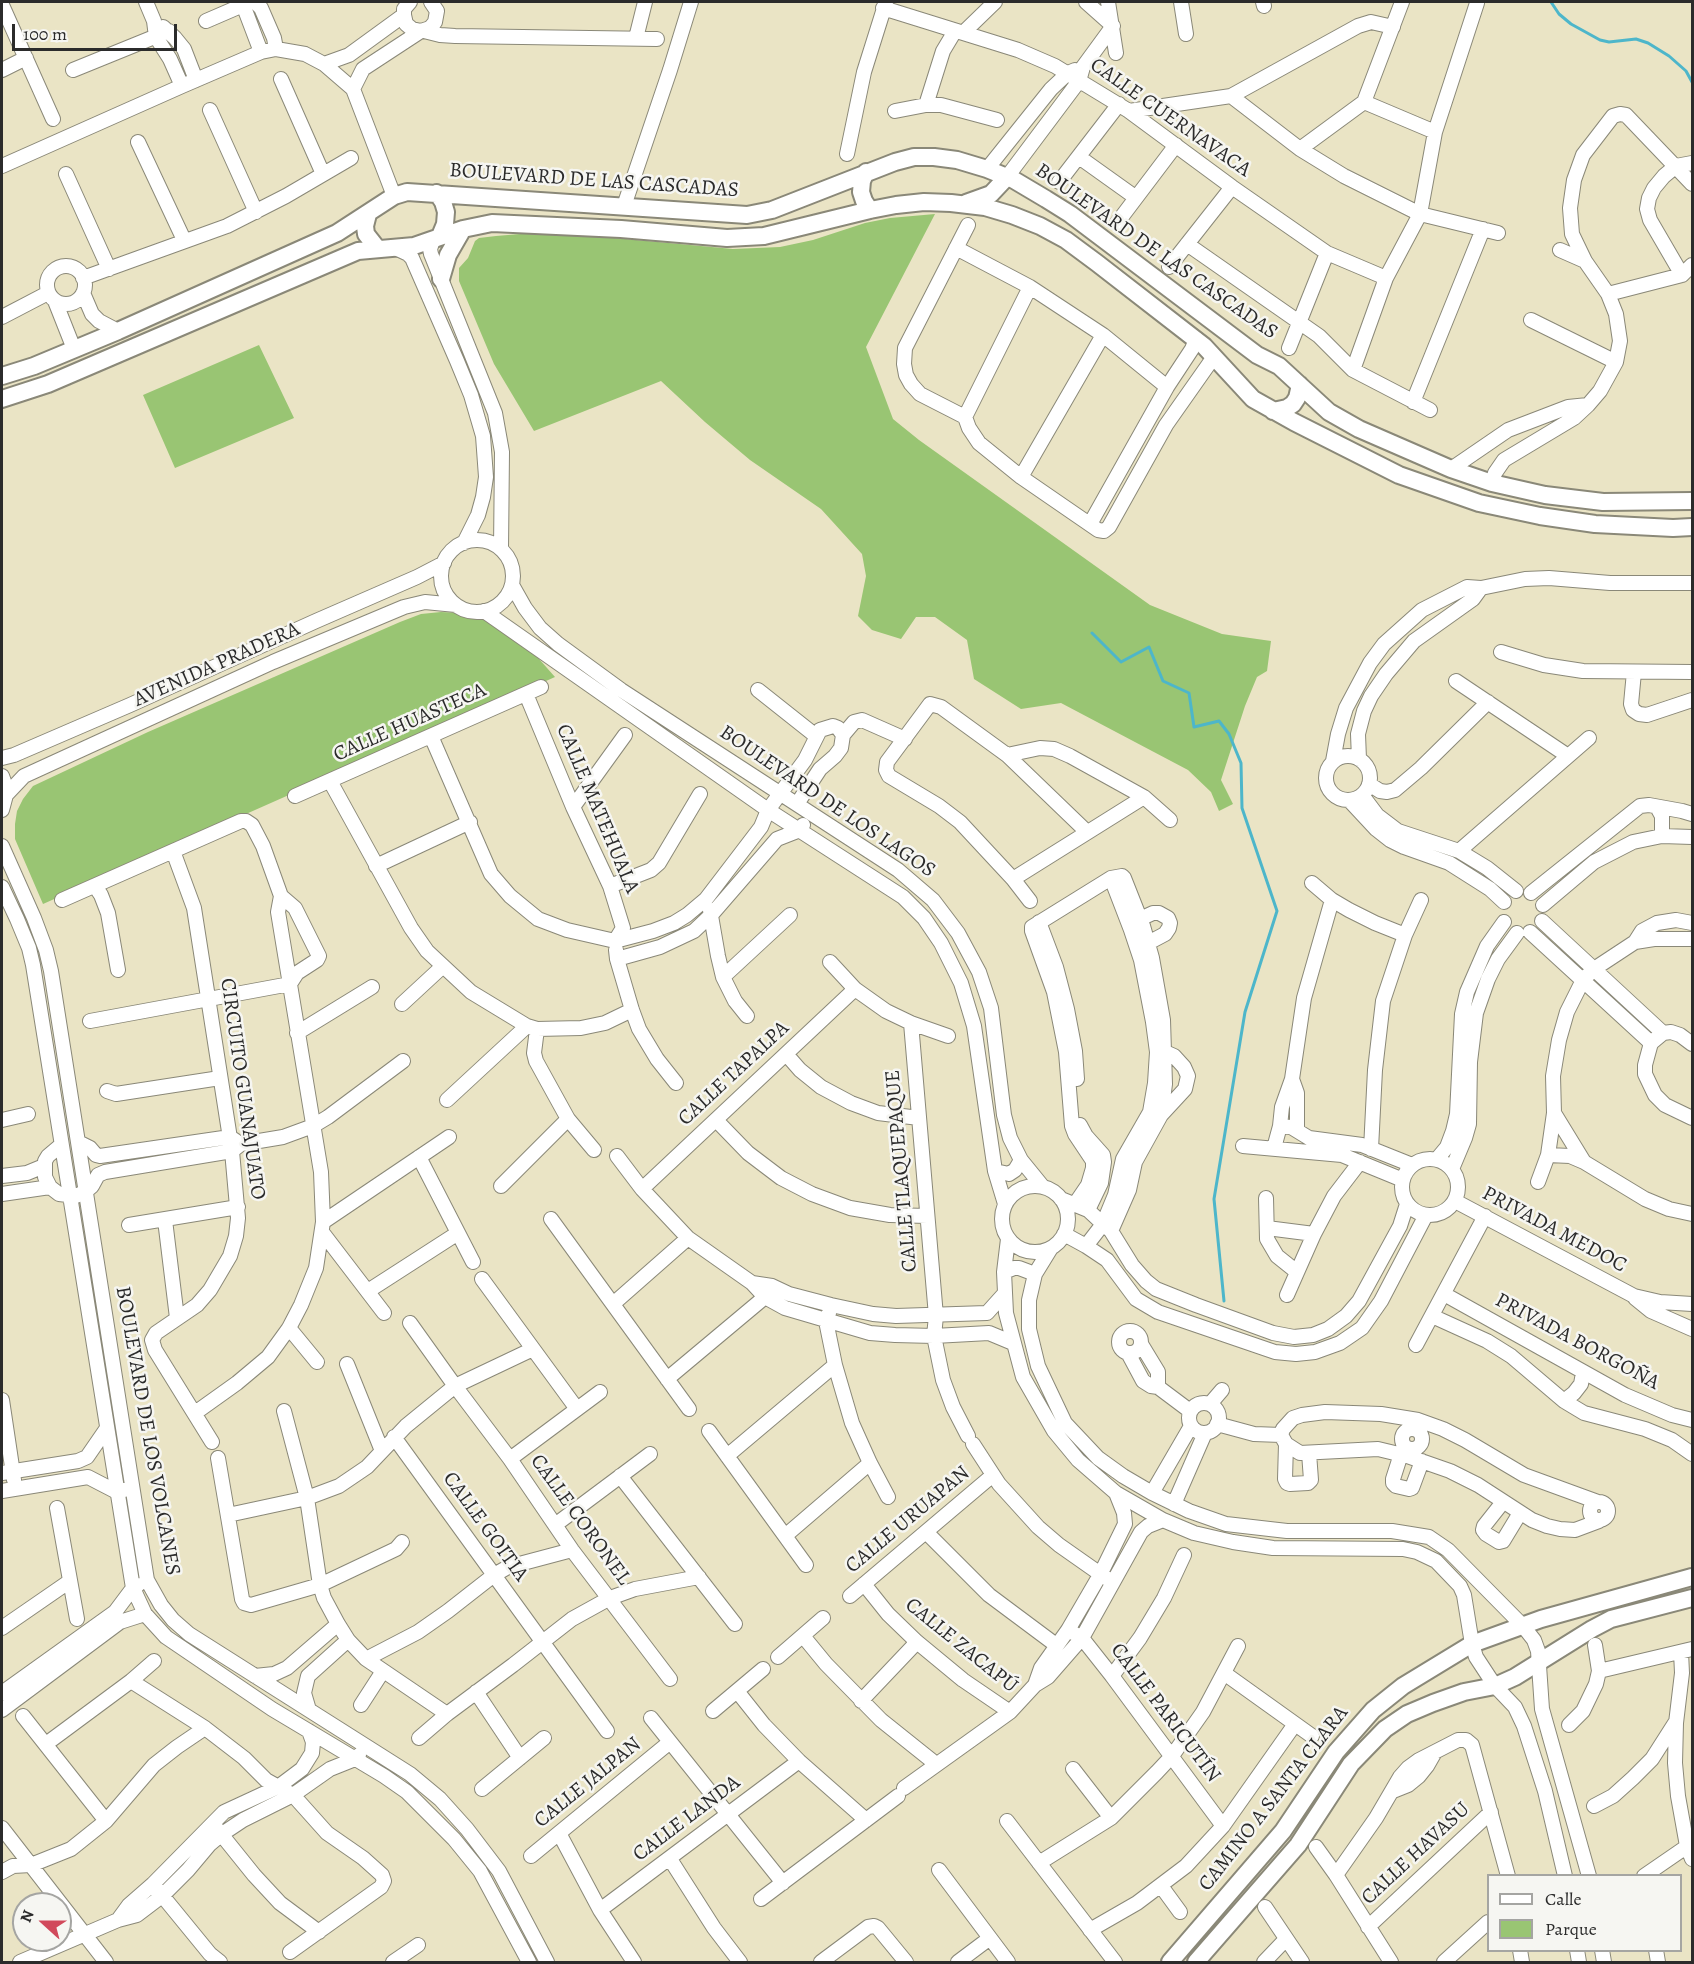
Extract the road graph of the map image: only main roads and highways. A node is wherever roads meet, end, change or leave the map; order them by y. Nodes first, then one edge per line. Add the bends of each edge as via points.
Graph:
1 (866, 172) junction
2 (1007, 177) junction
3 (437, 193) junction
4 (963, 204) junction
5 (870, 210) junction
6 (368, 214) junction
7 (463, 229) junction
8 (436, 238) junction
9 (385, 248) junction
10 (441, 279) road end
11 (1257, 355) junction
12 (2, 376) edge
13 (1239, 382) junction
14 (1300, 385) junction
15 (2, 399) edge
16 (1274, 411) junction
17 (1692, 501) edge
18 (1692, 527) edge
19 (1692, 1577) edge
20 (1692, 1598) edge
21 (1170, 1962) edge
22 (1196, 1962) edge

1 - 2 main road, BOULEVARD DE LAS CASCADAS via 914,157 934,157 957,160
1 - 3 main road, BOULEVARD DE LAS CASCADAS via 772,210 747,215
1 - 5 main road via 861,192
2 - 4 main road via 991,194
2 - 11 main road, BOULEVARD DE LAS CASCADAS via 1070,214
3 - 6 main road, BOULEVARD DE LAS CASCADAS via 407,192
3 - 8 main road via 446,212 445,224
4 - 5 main road, BOULEVARD DE LAS CASCADAS via 924,202
4 - 13 main road, BOULEVARD DE LAS CASCADAS via 1012,215 1066,240 1196,339
5 - 7 main road, BOULEVARD DE LAS CASCADAS via 764,236 726,238 492,223
6 - 9 main road via 366,234
6 - 12 main road, BOULEVARD DE LAS CASCADAS via 337,232 118,331
7 - 8 main road, BOULEVARD DE LAS CASCADAS
7 - 10 main road
8 - 9 main road, BOULEVARD DE LAS CASCADAS via 414,246
9 - 15 main road, BOULEVARD DE LAS CASCADAS via 358,251 48,384
11 - 13 main road via 1244,364
11 - 14 main road, BOULEVARD DE LAS CASCADAS via 1279,366
13 - 16 main road, BOULEVARD DE LAS CASCADAS via 1253,399
14 - 16 main road via 1293,404
14 - 17 main road, BOULEVARD DE LAS CASCADAS via 1329,411 1359,429 1492,483 1603,502
16 - 18 main road, BOULEVARD DE LAS CASCADAS via 1399,475 1479,503 1595,524
19 - 21 main road, CAMINO A SANTA CLARA via 1541,1619 1472,1644 1403,1686 1372,1710 1336,1752 1283,1831
20 - 22 main road, CAMINO A SANTA CLARA via 1611,1619 1524,1673 1433,1703 1385,1729 1351,1764 1298,1845

